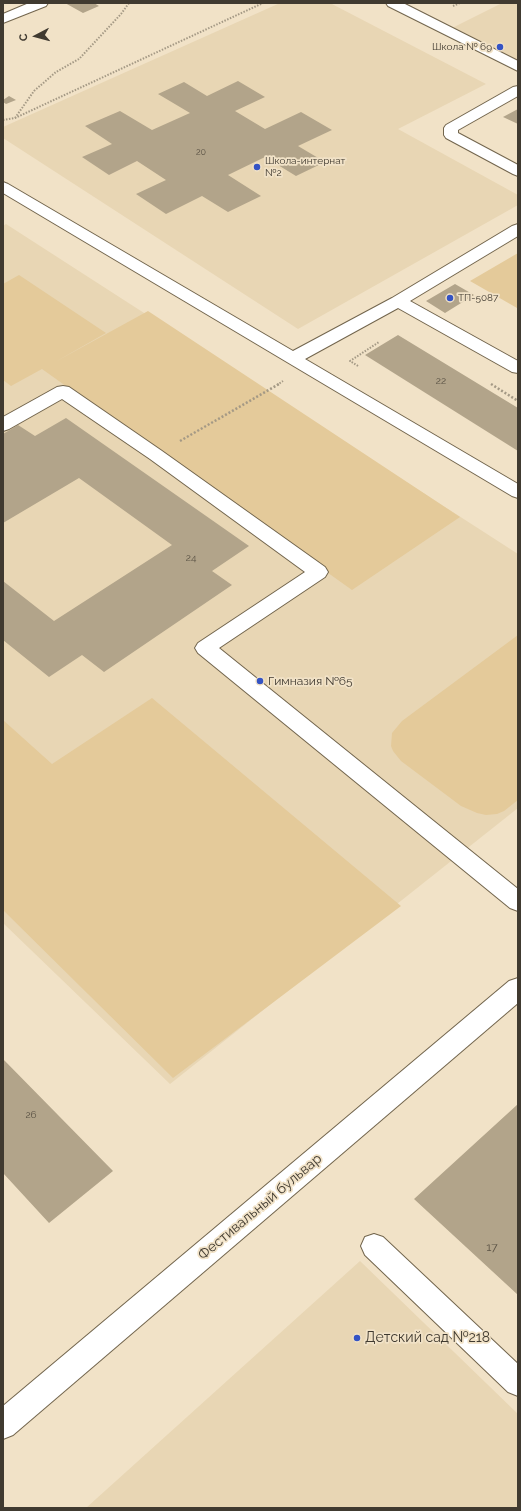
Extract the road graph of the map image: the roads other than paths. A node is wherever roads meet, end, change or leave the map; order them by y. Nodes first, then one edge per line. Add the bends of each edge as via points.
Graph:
1 (41, 3) edge
2 (393, 3) edge
3 (3, 18) edge
4 (518, 67) edge
5 (518, 90) edge
6 (518, 172) edge
7 (3, 188) edge
8 (518, 229) edge
9 (398, 301) junction
10 (299, 364) junction
11 (518, 368) edge
12 (3, 425) edge
13 (518, 492) edge
14 (518, 902) edge
15 (518, 988) edge
16 (374, 1246) dead end
17 (518, 1383) edge
18 (3, 1425) edge

1 - 3 lane
2 - 4 lane
5 - 6 lane via 451,128 451,135
7 - 10 lane
8 - 9 lane
9 - 10 lane
9 - 11 lane
10 - 13 lane
12 - 14 lane via 63,391 318,572 205,648
15 - 18 street, Фестивальный бульвар
16 - 17 lane

